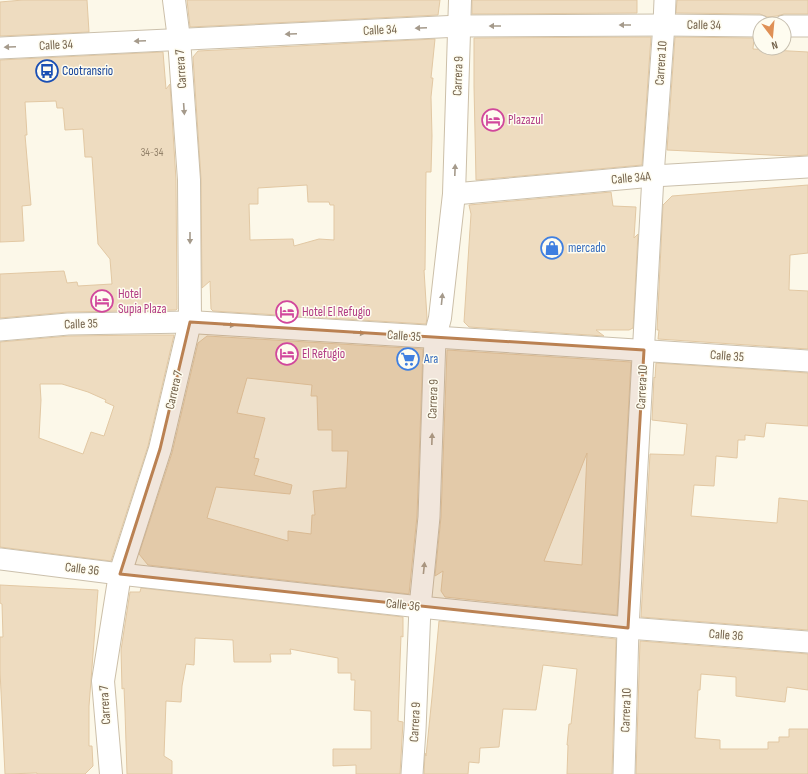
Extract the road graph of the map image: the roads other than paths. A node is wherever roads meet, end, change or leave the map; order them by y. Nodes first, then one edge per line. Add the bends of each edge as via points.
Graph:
1 (174, 0) edge
2 (460, 0) edge
3 (664, 0) edge
4 (664, 25) junction
5 (460, 26) junction
6 (752, 26) edge
7 (792, 26) edge
8 (808, 26) edge
9 (179, 39) junction
10 (0, 48) edge
11 (808, 168) edge
12 (653, 176) junction
13 (454, 194) junction
14 (190, 322) junction
15 (0, 330) edge
16 (435, 338) junction
17 (644, 350) junction
18 (808, 361) edge
19 (0, 559) edge
20 (120, 574) junction
21 (420, 607) junction
22 (628, 628) junction
23 (808, 642) edge
24 (111, 774) edge
25 (412, 774) edge
26 (624, 774) edge

1 - 9 main road, Carrera 7
2 - 5 main road, Carrera 9
3 - 4 street, Carrera 10
4 -> 5 street, Calle 34
4 - 6 street, Calle 34
4 - 12 street, Carrera 10
5 -> 9 street, Calle 34
13 -> 5 main road, Carrera 9
7 - 8 street
9 -> 10 street, Calle 34
9 -> 14 main road, Carrera 7 via 189,180
11 - 12 street, Calle 34A
12 - 13 street, Calle 34A
12 - 17 street, Carrera 10
16 -> 13 main road, Carrera 9 via 440,318
14 - 15 street, Calle 35 via 68,324
14 -> 16 main road, Calle 35
14 - 20 main road, Carrera 7 via 160,449
16 - 17 street, Calle 35
21 -> 16 street, Carrera 9 via 429,517
17 - 18 street, Calle 35
17 - 22 street, Carrera 10
19 - 20 street, Calle 36
20 - 21 street, Calle 36
20 - 24 main road, Carrera 7 via 103,681
21 - 22 street, Calle 36
21 - 25 street, Carrera 9
22 - 23 street, Calle 36
22 - 26 street, Carrera 10

